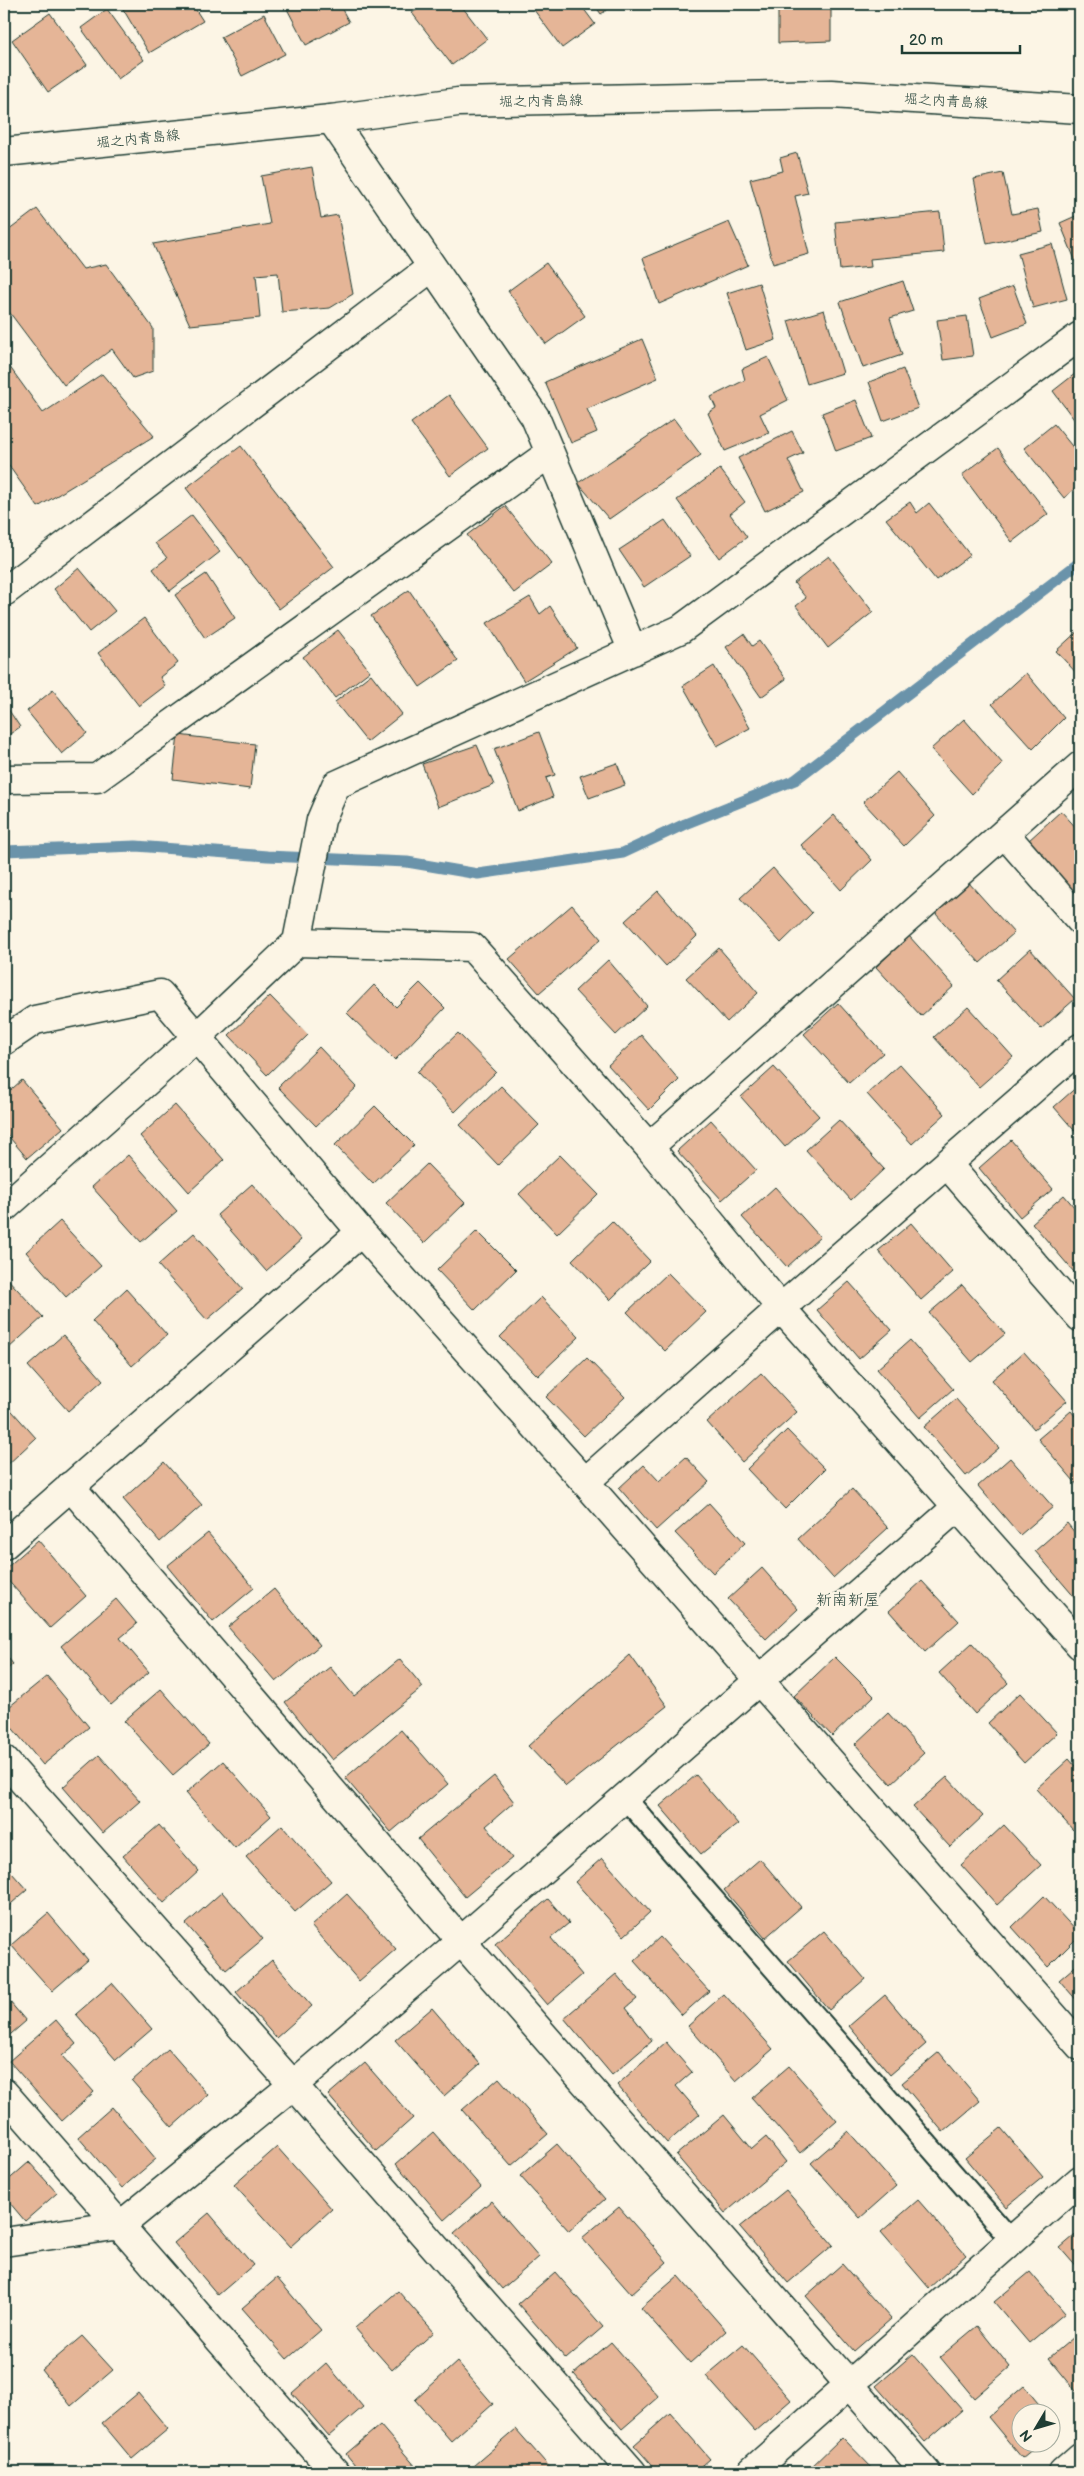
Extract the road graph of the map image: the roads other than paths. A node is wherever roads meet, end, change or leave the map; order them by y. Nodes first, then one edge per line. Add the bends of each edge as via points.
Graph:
1 (1080, 110) edge
2 (331, 119) junction
3 (4, 152) edge
4 (432, 267) junction
5 (1080, 336) edge
6 (550, 452) junction
7 (4, 592) edge
8 (633, 651) junction
9 (1080, 766) edge
10 (4, 779) edge
11 (1004, 833) junction
12 (1080, 920) edge
13 (297, 942) junction
14 (197, 1037) junction
15 (4, 1041) edge
16 (1080, 1048) edge
17 (649, 1147) junction
18 (947, 1164) junction
19 (4, 1208) edge
20 (361, 1232) junction
21 (781, 1308) junction
22 (1080, 1317) edge
23 (585, 1482) junction
24 (70, 1486) junction
25 (957, 1507) junction
26 (4, 1545) edge
27 (1080, 1645) edge
28 (759, 1682) junction
29 (4, 1760) edge
30 (625, 1798) junction
31 (461, 1942) junction
32 (1080, 2046) edge
33 (293, 2085) junction
34 (4, 2093) edge
35 (1080, 2180) edge
36 (121, 2225) junction
37 (1012, 2241) junction
38 (4, 2242) edge
39 (849, 2384) junction
40 (1080, 2457) edge
41 (335, 2472) edge
42 (632, 2472) edge
43 (751, 2472) edge
44 (926, 2472) edge
45 (1063, 2472) edge

1 - 2 street, 堀之内青島線 via 831,94 458,102
2 - 3 street, 堀之内青島線
2 - 4 street
4 - 6 street via 535,417
4 - 7 street
5 - 8 street via 681,629
6 - 8 street
6 - 10 street via 97,778
8 - 13 street via 336,785 321,820
9 - 11 street
11 - 12 street
11 - 17 street
13 - 14 street
13 - 17 street via 472,947
14 - 15 street via 160,994 35,1020
14 - 19 street
14 - 20 street
16 - 18 street
17 - 21 street
18 - 21 street
18 - 22 street
20 - 23 street
20 - 24 street
21 - 23 street
21 - 25 street
23 - 28 street
24 - 26 street
24 - 31 street
25 - 27 street
25 - 28 street
28 - 30 street
28 - 32 street
29 - 33 street
30 - 31 street
30 - 37 lane
31 - 33 street
31 - 39 street
33 - 36 street
33 - 42 street
34 - 36 street
35 - 37 street
36 - 38 street
36 - 41 street
37 - 39 street
39 - 43 street
39 - 44 street
40 - 45 street

